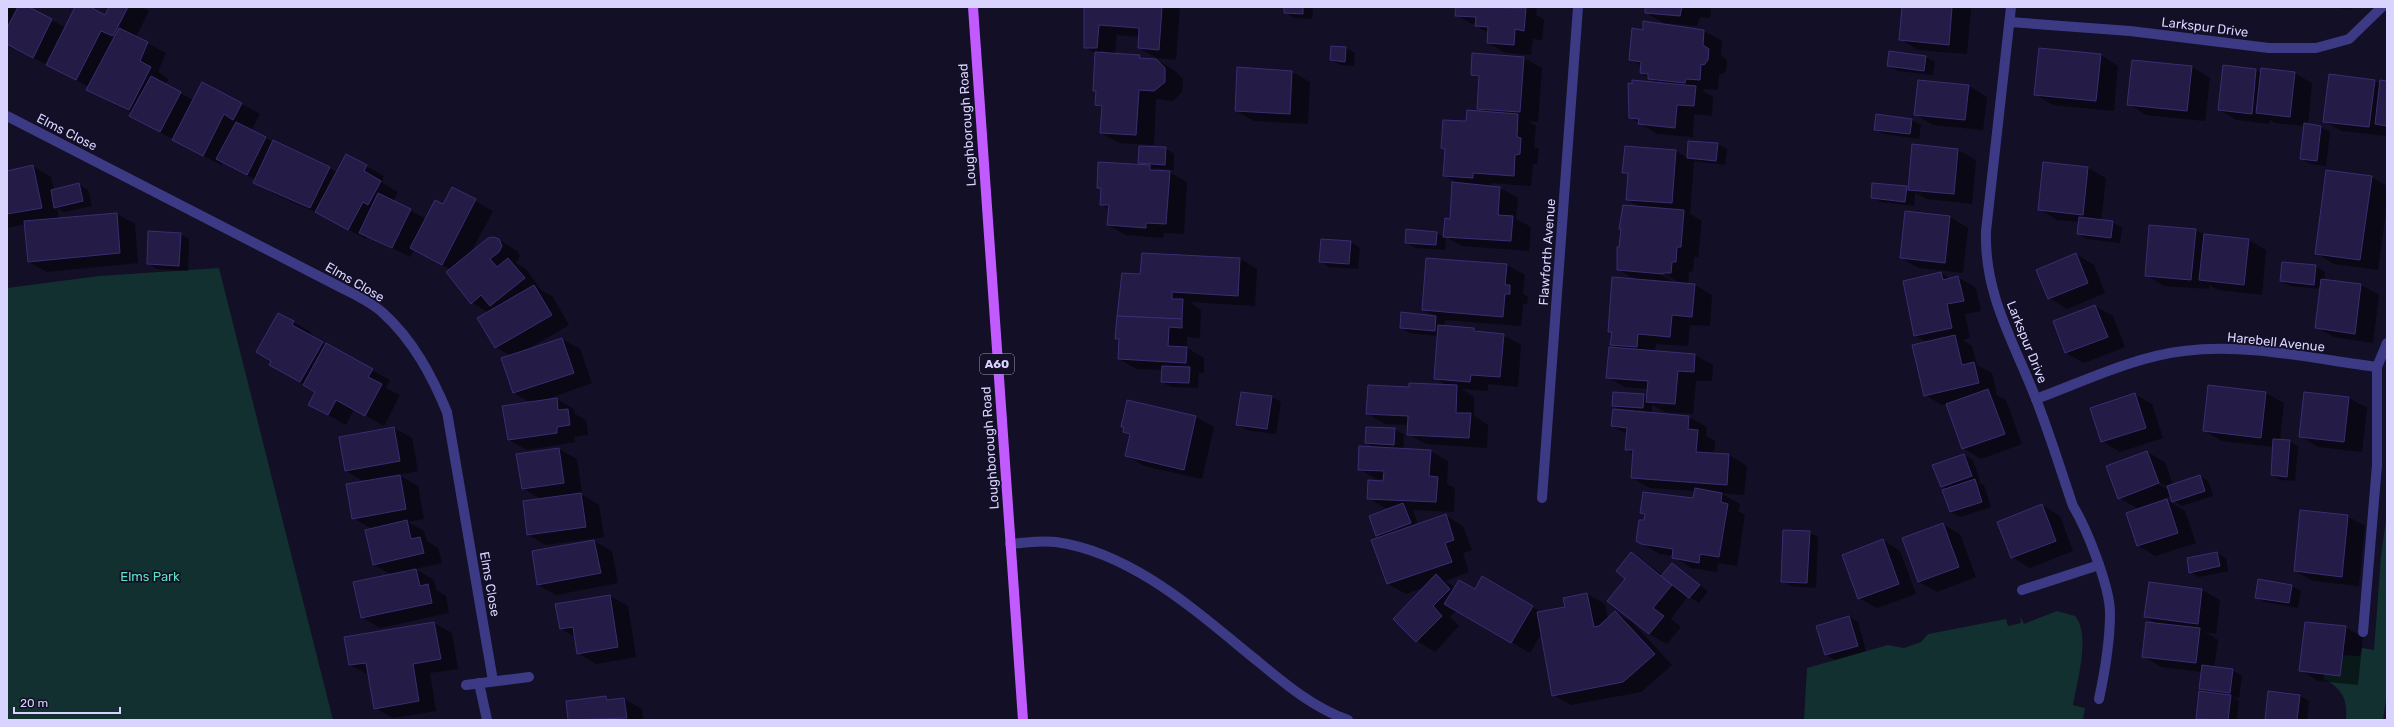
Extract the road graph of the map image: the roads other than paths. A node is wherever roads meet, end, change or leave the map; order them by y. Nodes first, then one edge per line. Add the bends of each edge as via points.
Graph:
1 (973, 7) edge
2 (1578, 7) edge
3 (2011, 7) edge
4 (2382, 7) edge
5 (2010, 22) junction
6 (7, 116) edge
7 (2387, 344) edge
8 (2377, 367) junction
9 (2036, 399) junction
10 (1542, 498) dead end
11 (1010, 544) junction
12 (2099, 565) junction
13 (2022, 590) dead end
14 (2362, 632) dead end
15 (529, 677) dead end
16 (493, 681) junction
17 (479, 683) junction
18 (466, 685) dead end
19 (2099, 699) dead end
20 (487, 720) edge
21 (1023, 720) edge
22 (1348, 720) edge

1 - 11 main road, Loughborough Road / A60
2 - 10 street, Flawforth Avenue
3 - 5 street, Larkspur Drive
4 - 5 street, Larkspur Drive via 2349,39 2316,48 2269,48 2130,31
5 - 9 street, Larkspur Drive via 1986,248 1987,266 2001,319
6 - 16 street, Elms Close via 336,285 382,312 409,342 432,376 447,412
7 - 8 street
8 - 9 street, Harebell Avenue via 2231,348 2182,351 2134,362
8 - 14 street via 2376,465
9 - 12 street, Larkspur Drive via 2074,506
11 - 21 main road, Loughborough Road / A60
11 - 22 street via 1055,542 1133,567 1296,693 1328,713
12 - 13 street
12 - 19 street, Larkspur Drive via 2110,612 2105,668
15 - 16 street
16 - 17 street
17 - 18 street
17 - 20 street

